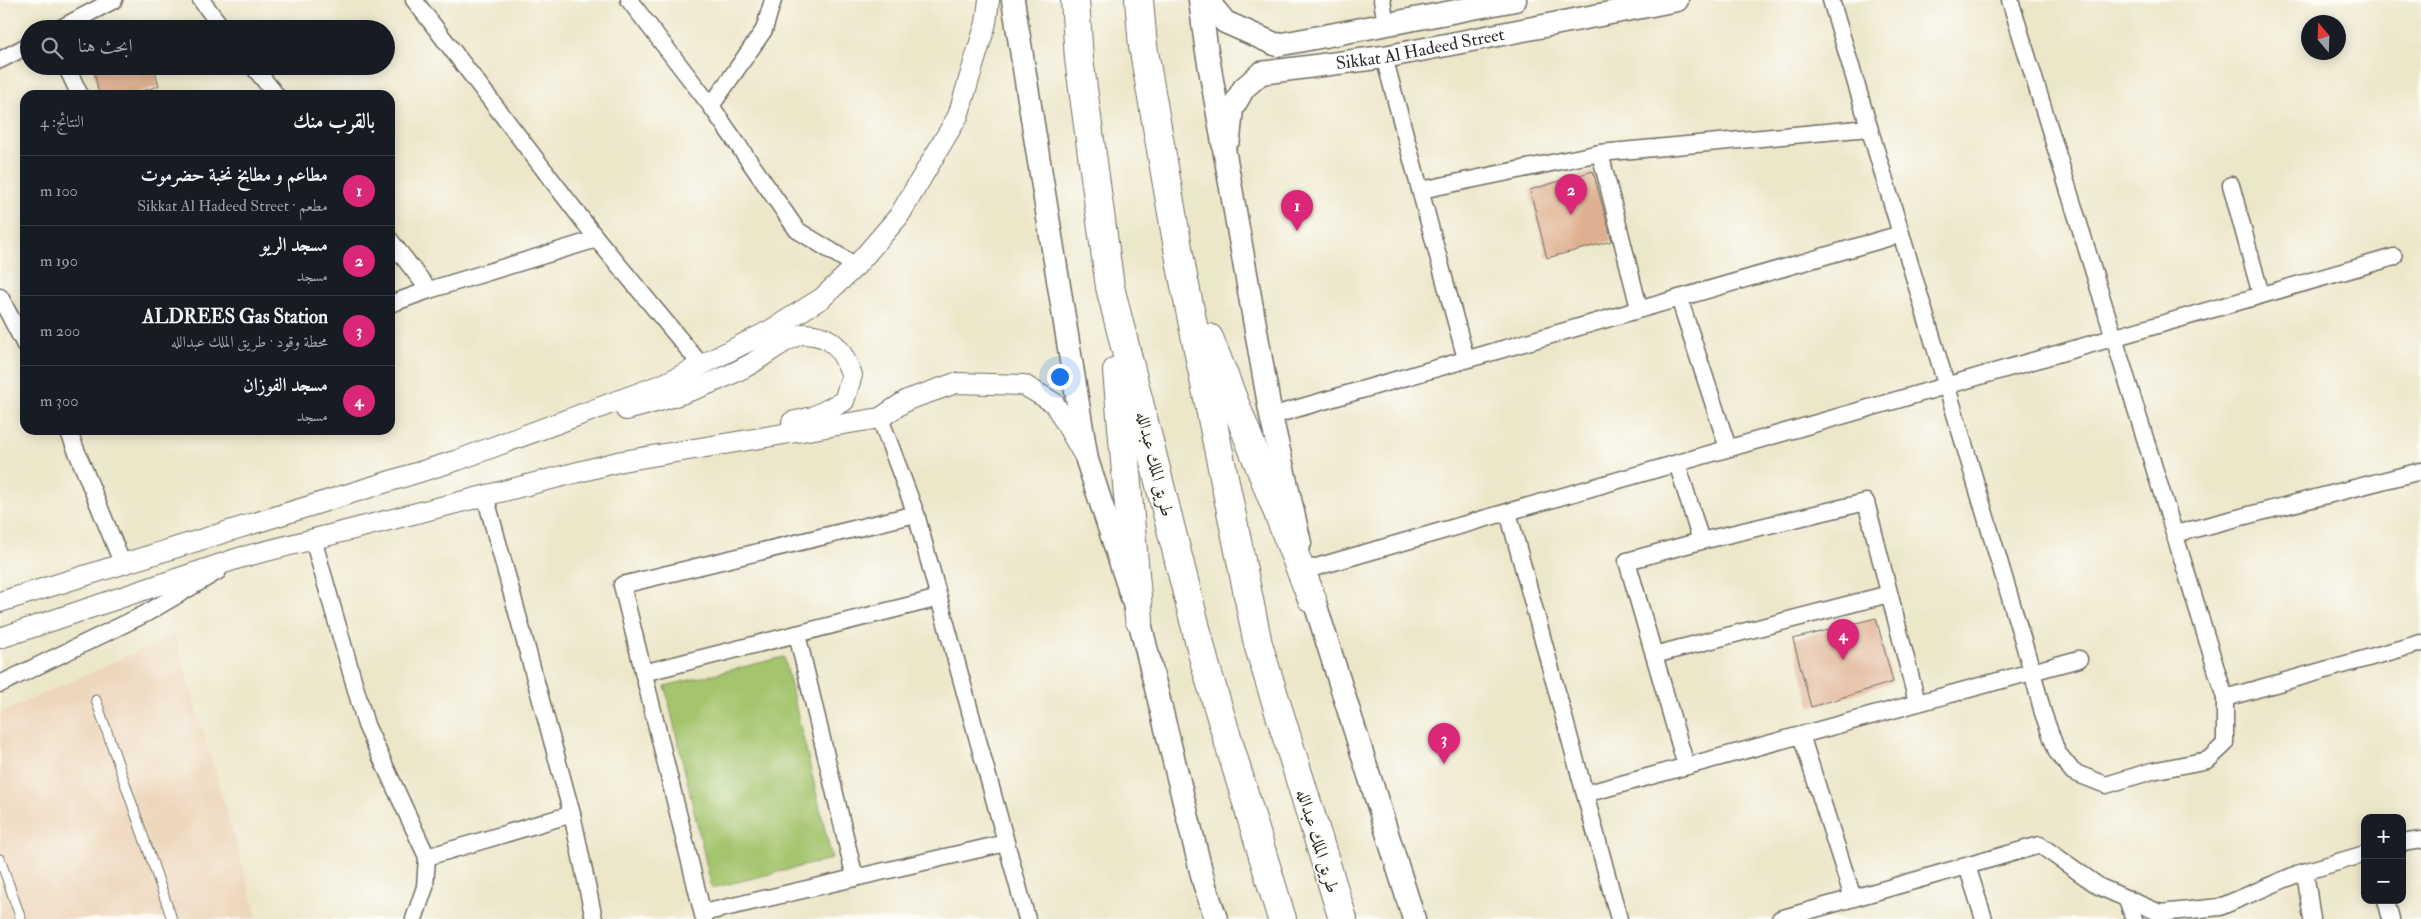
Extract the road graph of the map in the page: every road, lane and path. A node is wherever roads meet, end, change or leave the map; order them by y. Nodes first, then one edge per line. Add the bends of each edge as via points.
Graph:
1 (114, 0) edge
2 (201, 0) edge
3 (414, 0) edge
4 (629, 0) edge
5 (774, 0) edge
6 (989, 0) edge
7 (1013, 0) edge
8 (1068, 0) edge
9 (1075, 0) edge
10 (1139, 0) edge
11 (1143, 0) edge
12 (1200, 0) edge
13 (1207, 0) edge
14 (1382, 0) edge
15 (1515, 0) edge
16 (1677, 0) edge
17 (1831, 0) edge
18 (2010, 0) edge
19 (76, 20) edge
20 (216, 20) edge
21 (1386, 24) junction
22 (1277, 45) junction
23 (1143, 46) junction
24 (20, 49) edge
25 (1384, 58) junction
26 (1079, 59) junction
27 (0, 60) edge
28 (1282, 69) junction
29 (70, 75) edge
30 (260, 75) edge
31 (78, 90) edge
32 (272, 90) edge
33 (710, 106) junction
34 (1869, 128) junction
35 (1600, 153) junction
36 (1226, 164) junction
37 (2231, 184) dead end
38 (1421, 190) junction
39 (1901, 234) junction
40 (597, 239) junction
41 (395, 246) edge
42 (2394, 257) dead end
43 (856, 266) junction
44 (1182, 271) junction
45 (1110, 287) junction
46 (429, 290) junction
47 (2261, 295) junction
48 (0, 297) edge
49 (1679, 298) junction
50 (395, 302) edge
51 (1639, 308) junction
52 (20, 335) edge
53 (2114, 338) junction
54 (1466, 359) junction
55 (702, 366) junction
56 (1947, 386) junction
57 (1271, 416) junction
58 (880, 418) junction
59 (535, 432) junction
60 (70, 435) edge
61 (1728, 448) junction
62 (1087, 460) junction
63 (622, 461) junction
64 (1677, 463) junction
65 (2421, 471) edge
66 (485, 495) junction
67 (1508, 512) junction
68 (916, 514) junction
69 (2175, 534) junction
70 (314, 539) junction
71 (1701, 541) junction
72 (239, 558) junction
73 (123, 565) junction
74 (1306, 570) junction
75 (1889, 594) junction
76 (939, 598) junction
77 (1312, 599) junction
78 (0, 602) edge
79 (1139, 619) junction
80 (797, 634) junction
81 (0, 638) edge
82 (2421, 643) edge
83 (1654, 654) junction
84 (2079, 658) dead end
85 (2032, 671) junction
86 (643, 673) junction
87 (0, 684) edge
88 (2225, 698) junction
89 (96, 700) dead end
90 (1917, 702) junction
91 (1801, 735) junction
92 (1686, 766) junction
93 (1585, 794) junction
94 (572, 814) junction
95 (2421, 840) edge
96 (2406, 842) edge
97 (1006, 843) junction
98 (2361, 855) edge
99 (427, 857) junction
100 (0, 859) edge
101 (1967, 866) junction
102 (2305, 872) junction
103 (855, 878) junction
104 (1853, 898) junction
105 (2127, 899) junction
106 (2387, 904) edge
107 (704, 916) edge
108 (21, 919) edge
109 (172, 919) edge
110 (414, 919) edge
111 (594, 919) edge
112 (1027, 919) edge
113 (1216, 919) edge
114 (1282, 919) edge
115 (1342, 919) edge
116 (1414, 919) edge
117 (1619, 919) edge
118 (1780, 919) edge
119 (1984, 919) edge
120 (2134, 919) edge
121 (2312, 919) edge
122 (2391, 919) edge

1 - 19 street
2 - 20 street
3 - 40 street
4 - 33 street
5 - 33 street via 764,30
6 - 43 street via 986,22 958,116 899,216
7 - 62 main road
8 - 26 highway
9 - 26 highway, طريق الملك عبدالله
10 - 23 highway, طريق الملك عبدالله
11 - 23 highway
12 - 36 main road
13 - 22 main road via 1225,22
14 - 21 street
15 - 21 main road, Sikkat Al Hadeed Street
16 - 25 main road, Sikkat Al Hadeed Street
17 - 34 street
18 - 53 street
21 - 22 main road, Sikkat Al Hadeed Street
22 - 28 main road
23 - 44 highway, طريق الملك عبدالله
24 - 27 street
25 - 28 main road, Sikkat Al Hadeed Street
25 - 38 street
26 - 45 highway, طريق الملك عبدالله
28 - 36 main road, Sikkat Al Hadeed Street via 1262,74 1244,88 1232,109
29 - 31 street
30 - 32 street
33 - 43 street via 797,230
34 - 35 street
34 - 39 street
35 - 38 street
35 - 51 street
36 - 57 main road
37 - 47 street
38 - 54 street
39 - 49 street
39 - 56 street
40 - 46 street
40 - 55 street
41 - 46 street
42 - 47 street
43 - 55 street via 822,298 769,331
44 - 77 highway
44 - 115 highway, طريق الملك عبدالله via 1258,644
45 - 79 highway
45 - 114 highway, طريق الملك عبدالله via 1205,664
46 - 50 street
47 - 53 street
48 - 52 street
49 - 51 street
49 - 61 street
51 - 54 street
53 - 56 street
53 - 69 street
54 - 57 street
55 - 59 street via 666,383
56 - 61 street
56 - 85 street
57 - 74 main road
58 - 62 street via 907,400 956,383 1024,385 1054,403
58 - 63 street
58 - 68 street
59 - 63 street via 661,402 721,381 801,334 820,336 839,347 852,375 844,401 813,417
59 - 73 street
60 - 73 street
61 - 64 street
62 - 79 main road
63 - 66 street
64 - 67 street
64 - 71 street
65 - 69 street
66 - 70 street
66 - 94 street
67 - 74 street
67 - 93 street
68 - 76 street
68 - 86 street via 622,585
69 - 88 street
70 - 72 street
70 - 99 street via 366,725
71 - 75 street via 1866,502
71 - 83 street via 1627,561
72 - 81 street
72 - 87 street via 145,614
73 - 78 street
74 - 77 main road
75 - 83 street
75 - 90 street
76 - 80 street
76 - 97 street
77 - 116 main road
79 - 113 main road via 1204,884
80 - 86 street
80 - 103 street
82 - 88 street
83 - 92 street
84 - 85 street
85 - 88 street via 2057,752 2073,772 2106,785 2152,771 2208,760 2225,744
85 - 90 street
86 - 107 street
89 - 109 lane
90 - 91 street
91 - 92 street
91 - 104 street
92 - 93 street
93 - 117 street
94 - 99 street
94 - 111 street
95 - 96 street
97 - 103 street
97 - 112 street
98 - 102 street
99 - 110 street via 425,886
100 - 108 lane
101 - 104 street
101 - 105 street via 2040,845 2100,887
101 - 119 street
102 - 105 street via 2220,907 2160,913
102 - 121 street
103 - 107 street
104 - 118 street
105 - 120 street
106 - 122 street

